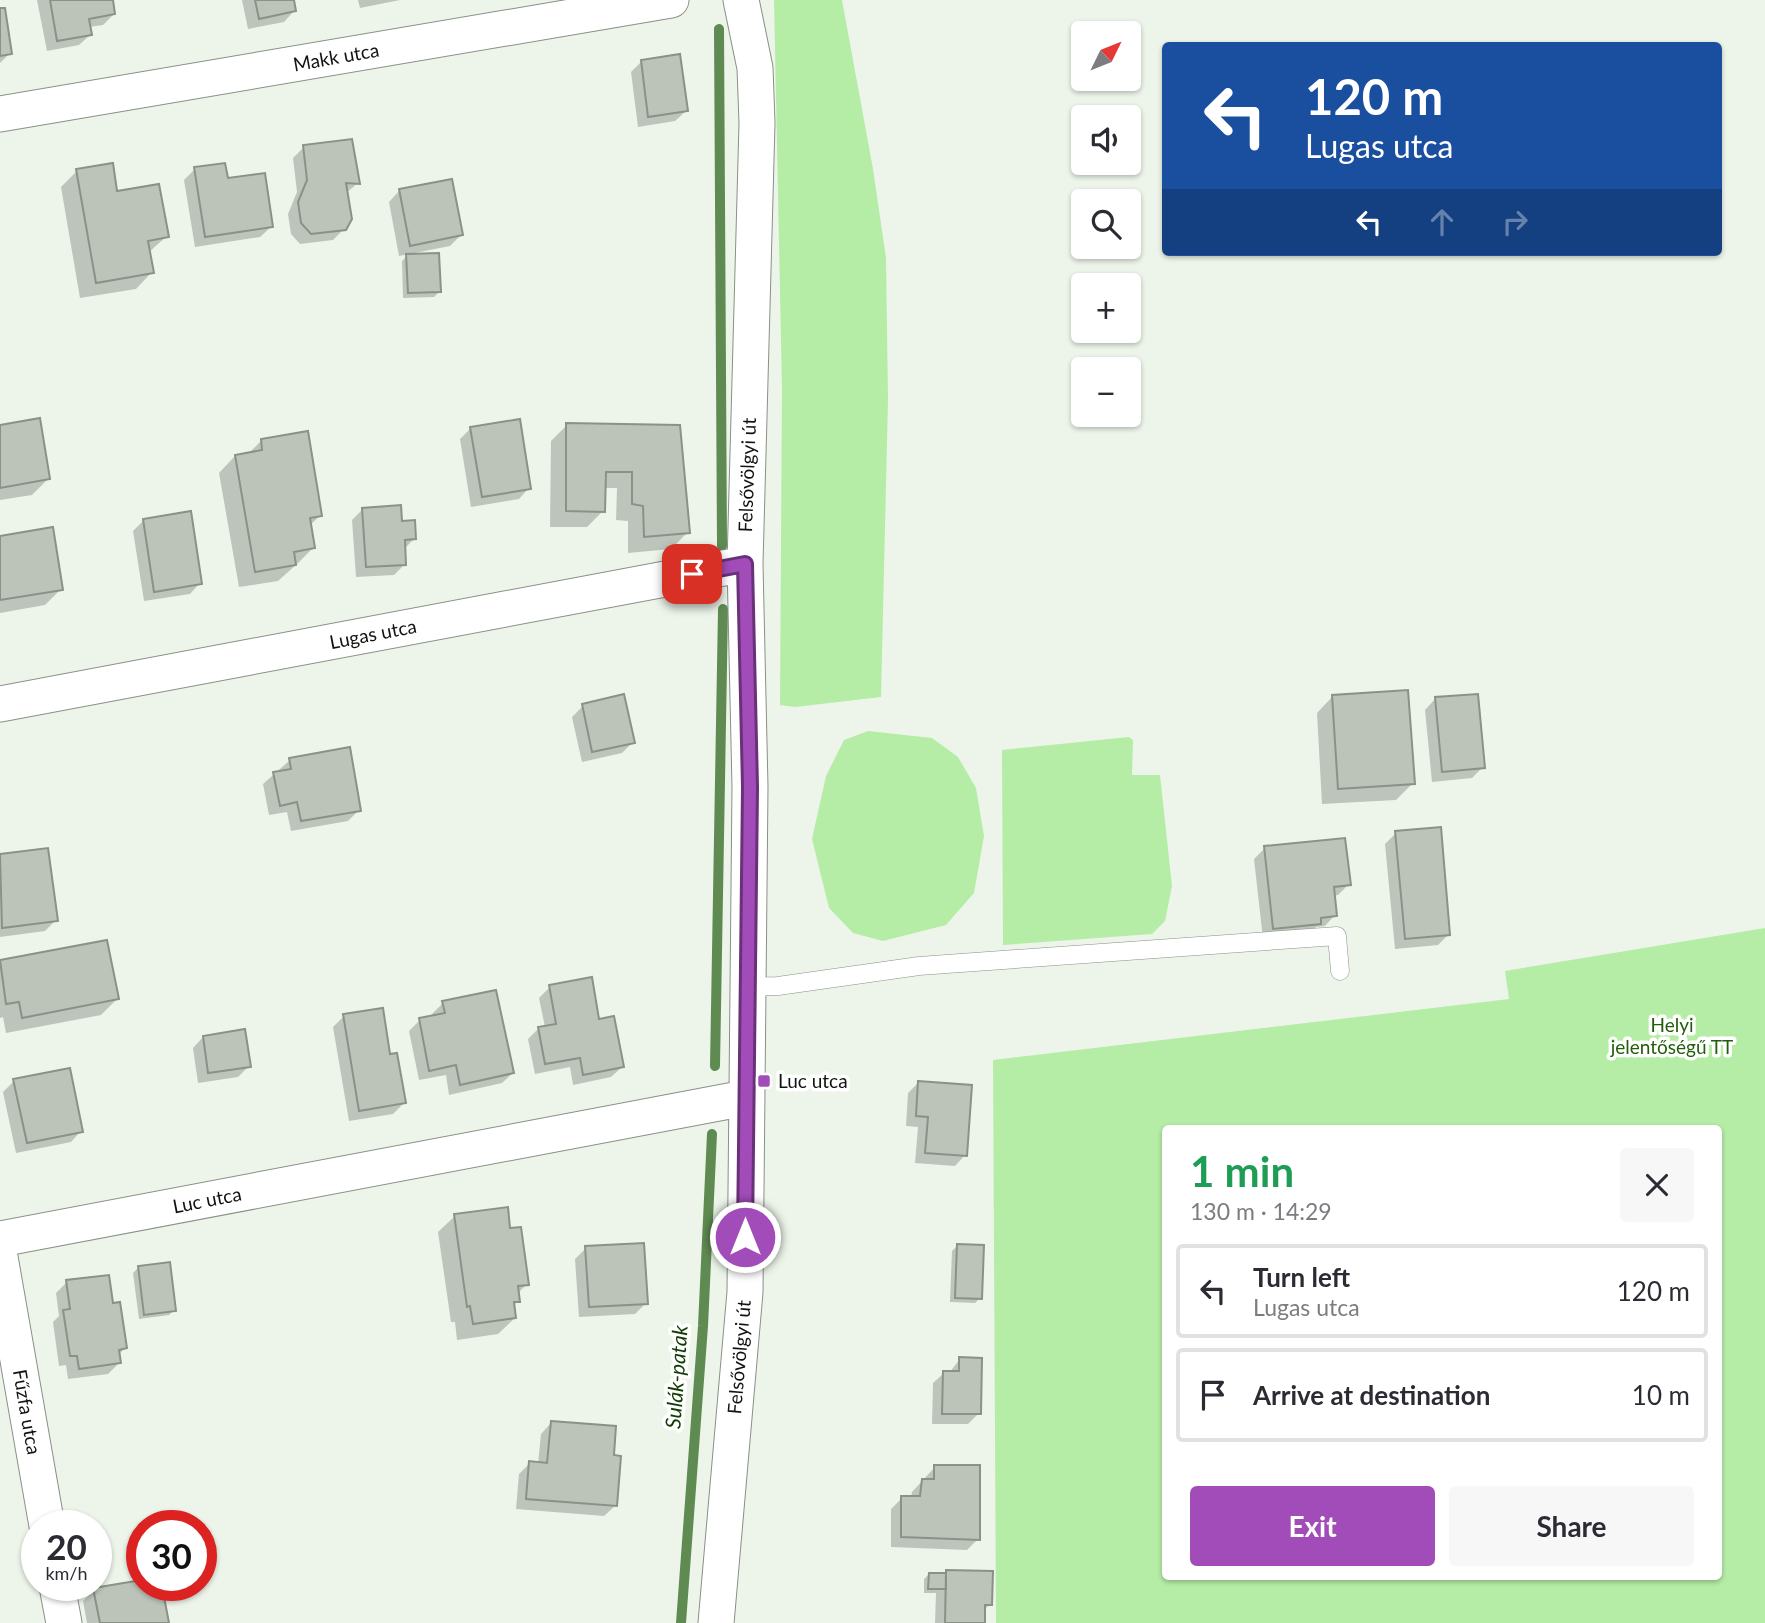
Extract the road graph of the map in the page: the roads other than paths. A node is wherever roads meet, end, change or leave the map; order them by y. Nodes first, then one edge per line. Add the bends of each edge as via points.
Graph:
1 (671, 0) edge
2 (741, 0) edge
3 (0, 114) edge
4 (745, 564) junction
5 (0, 704) edge
6 (1340, 971) dead end
7 (746, 987) junction
8 (745, 1098) junction
9 (0, 1239) edge
10 (0, 1257) edge
11 (44, 1510) edge
12 (60, 1601) edge
13 (64, 1623) edge
14 (716, 1623) edge

1 - 3 street, Makk utca
2 - 4 street, Felsővölgyi út via 755,68 757,123
4 - 5 street, Lugas utca
4 - 7 street, Felsővölgyi út via 750,787
6 - 7 lane via 1337,936 919,966
7 - 8 street, Felsővölgyi út
8 - 9 street, Luc utca
8 - 14 street, Felsővölgyi út via 745,1292
10 - 11 street, Fűzfa utca
12 - 13 street

